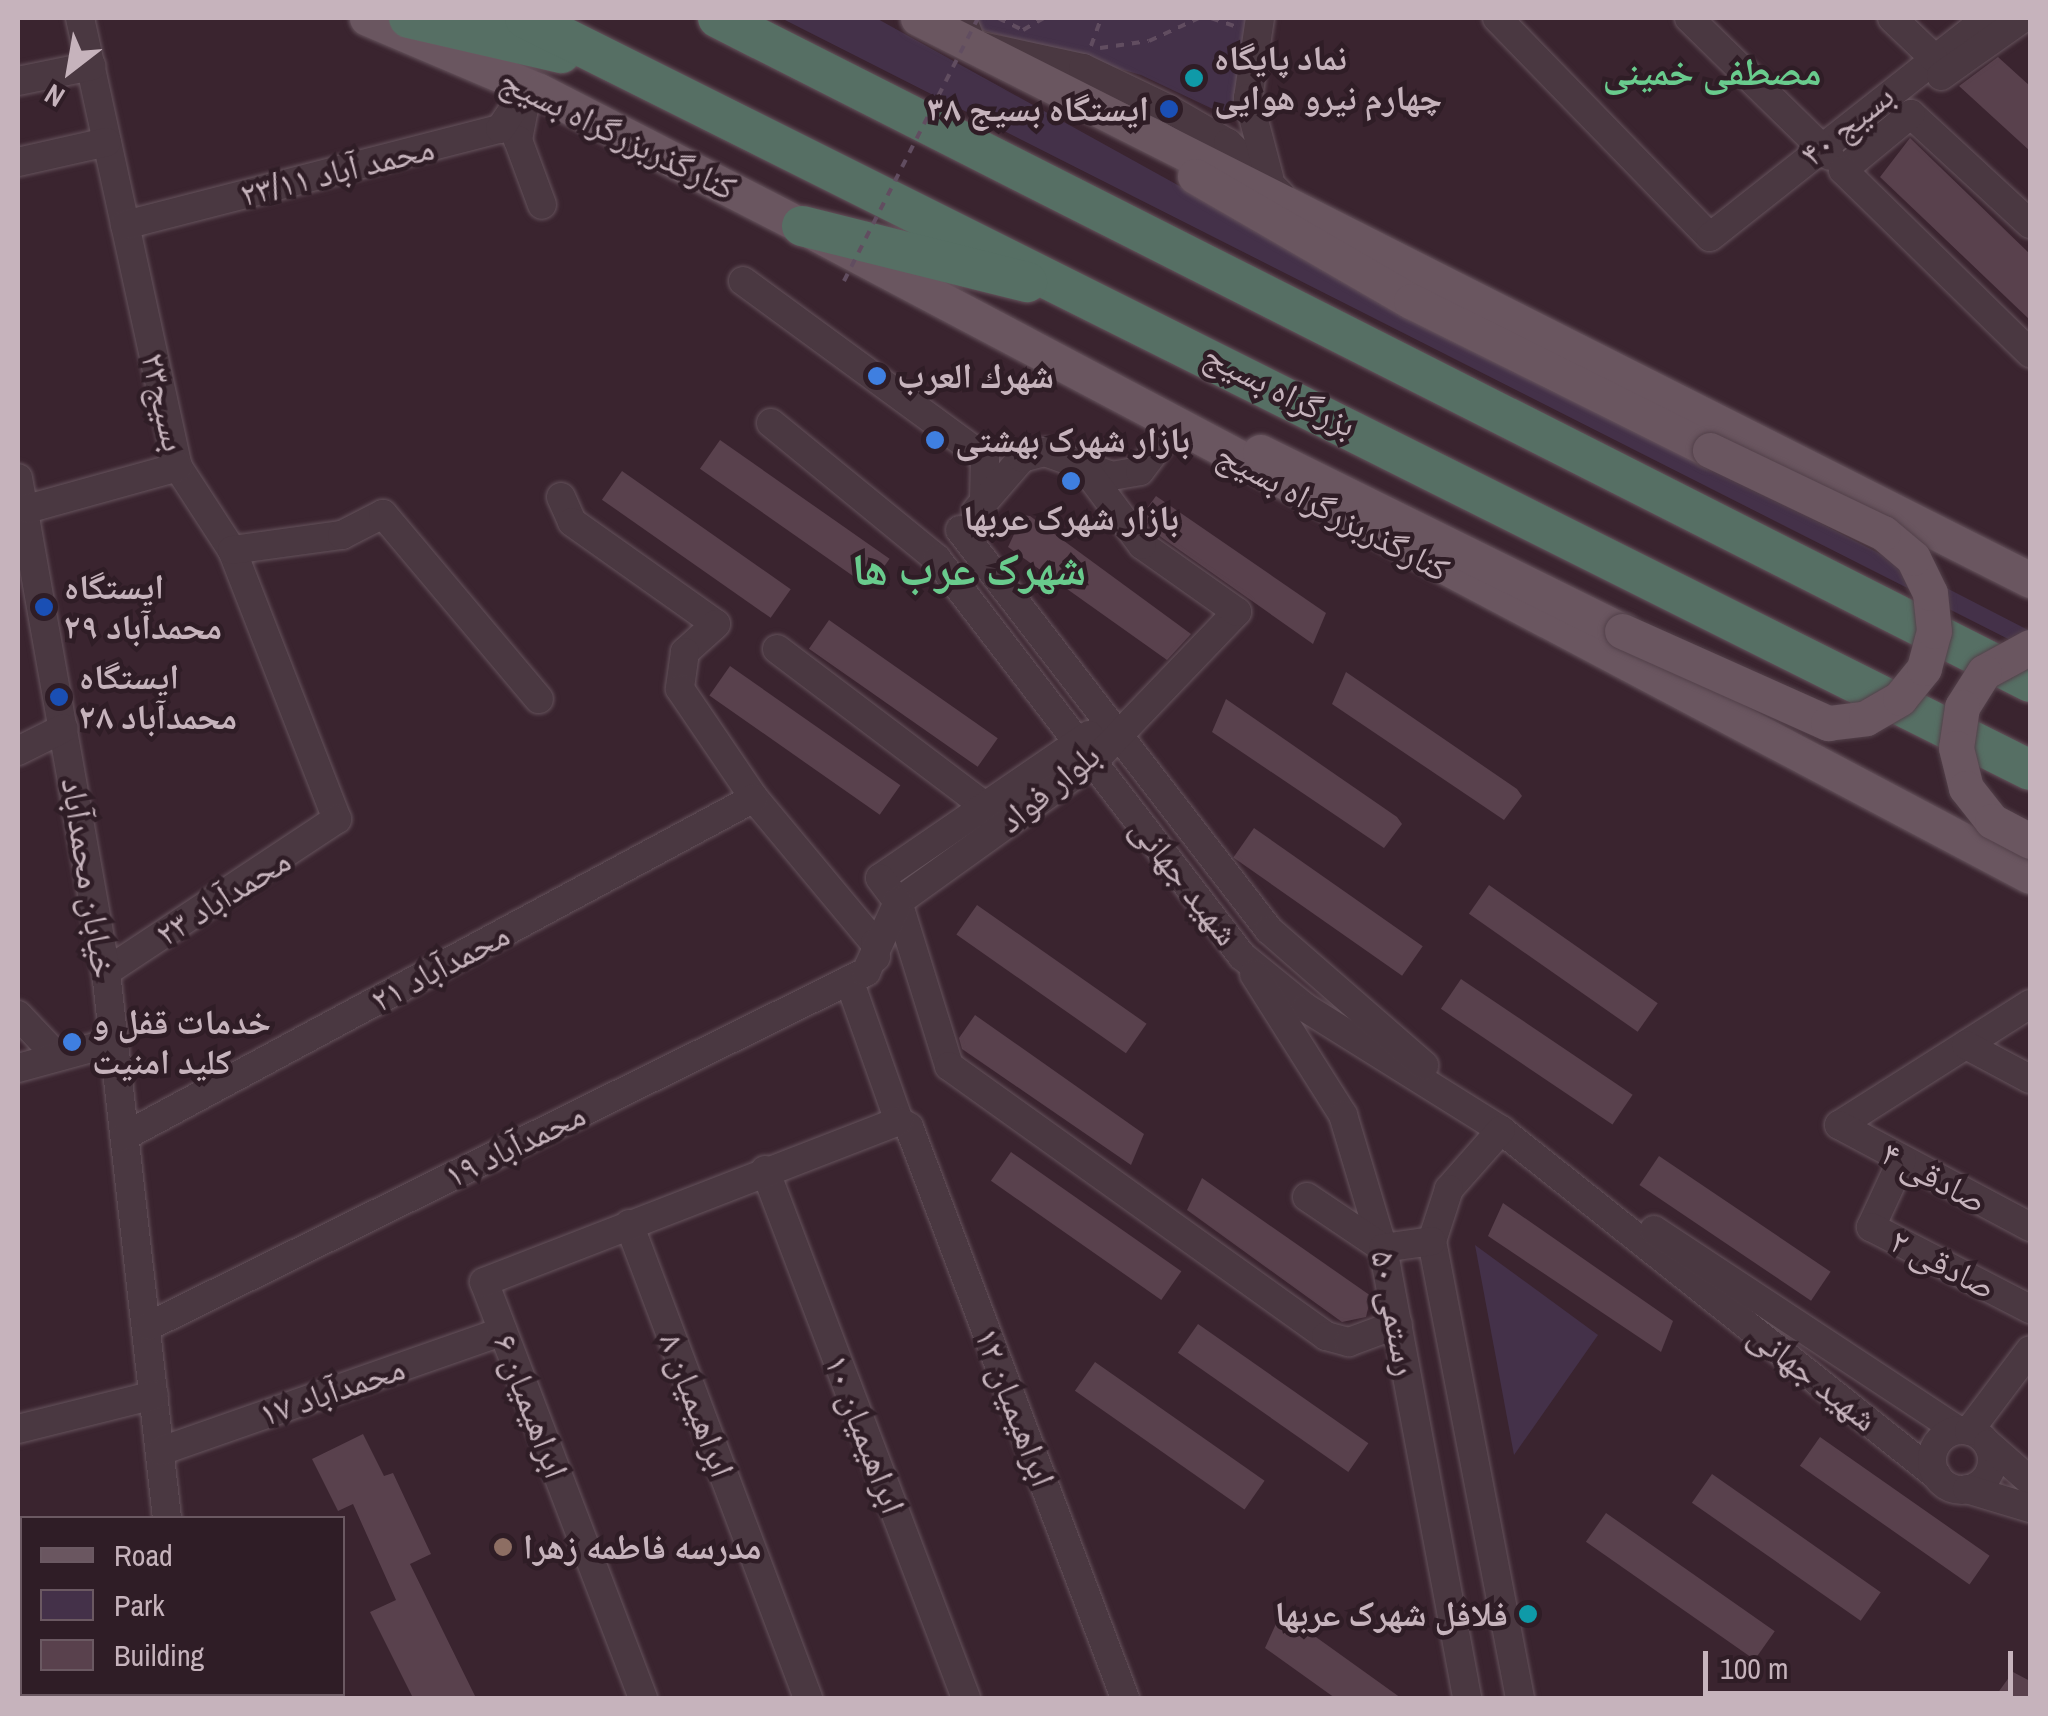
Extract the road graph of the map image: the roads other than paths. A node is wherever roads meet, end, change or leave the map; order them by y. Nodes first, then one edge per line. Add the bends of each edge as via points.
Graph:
1 (80, 18) edge
2 (367, 18) edge
3 (409, 18) edge
4 (525, 18) edge
5 (718, 18) edge
6 (918, 18) edge
7 (1260, 18) edge
8 (1497, 18) edge
9 (1688, 18) edge
10 (1892, 18) edge
11 (1986, 18) edge
12 (2023, 18) edge
13 (971, 26) edge
14 (91, 66) junction
15 (1937, 66) junction
16 (633, 70) junction
17 (18, 81) edge
18 (528, 86) junction
19 (107, 142) junction
20 (1820, 146) junction
21 (18, 162) edge
22 (1842, 170) junction
23 (1281, 195) junction
24 (542, 205) dead end
25 (2030, 224) edge
26 (125, 226) junction
27 (802, 226) junction
28 (743, 281) dead end
29 (1101, 300) junction
30 (2030, 353) edge
31 (771, 423) dead end
32 (1173, 427) junction
33 (178, 467) junction
34 (1086, 470) junction
35 (18, 478) edge
36 (561, 497) dead end
37 (984, 501) junction
38 (28, 509) junction
39 (960, 530) junction
40 (232, 550) junction
41 (937, 559) junction
42 (2030, 580) edge
43 (2030, 647) edge
44 (777, 649) dead end
45 (2030, 682) edge
46 (539, 699) dead end
47 (64, 728) junction
48 (1115, 731) junction
49 (1074, 738) junction
50 (18, 751) edge
51 (1092, 762) junction
52 (2030, 770) edge
53 (754, 798) junction
54 (982, 804) junction
55 (336, 818) joint
56 (2030, 841) edge
57 (2030, 876) edge
58 (898, 902) junction
59 (1242, 956) junction
60 (876, 957) junction
61 (106, 972) junction
62 (849, 980) junction
63 (2030, 1004) edge
64 (18, 1015) edge
65 (113, 1042) junction
66 (1966, 1045) junction
67 (52, 1051) junction
68 (18, 1068) edge
69 (2030, 1079) edge
70 (899, 1121) junction
71 (1501, 1130) junction
72 (125, 1136) junction
73 (1902, 1160) junction
74 (765, 1170) junction
75 (1307, 1196) dead end
76 (629, 1224) junction
77 (2030, 1228) edge
78 (1432, 1241) junction
79 (1383, 1248) junction
80 (2030, 1309) edge
81 (1398, 1324) junction
82 (149, 1326) junction
83 (503, 1331) junction
84 (2030, 1350) edge
85 (154, 1395) junction
86 (18, 1429) edge
87 (1971, 1435) junction
88 (161, 1451) junction
89 (1937, 1476) junction
90 (2030, 1481) edge
91 (1967, 1490) junction
92 (2030, 1508) edge
93 (167, 1516) edge
94 (643, 1698) edge
95 (808, 1698) edge
96 (966, 1698) edge
97 (1125, 1698) edge
98 (1467, 1698) edge
99 (1520, 1698) edge

1 - 14 street, بسیج۲۳
2 - 18 main road, کنارگذربزرگراه بسیج
3 - 16 highway
4 - 16 highway, بزرگراه بسیج
5 - 45 highway
6 - 13 main road
7 - 23 street via 1248,98 1259,161
8 - 20 street, بسیج ۴۰ via 1710,238
9 - 20 street
10 - 15 street
11 - 15 street, بسیج ۴۰
12 - 15 street
13 - 23 main road
13 - 23 street via 1087,58 1228,142
13 - 32 main road, bridge via 1411,302 1883,533 1912,558 1930,592 1934,631 1924,668 1883,708 1828,723 1622,630 1316,474
14 - 17 street
14 - 19 street, بسیج۲۳
15 - 20 street, بسیج ۴۰
16 - 29 highway, بزرگراه بسیج
18 - 24 street via 518,140
18 - 26 street, محمد آباد ۲۳/۱۱ via 500,129
18 - 27 main road, کنارگذربزرگراه بسیج
19 - 21 street
19 - 26 street, بسیج۲۳
20 - 22 street
22 - 25 street via 1912,114
22 - 30 street
23 - 42 main road
26 - 33 street, بسیج۲۳
27 - 29 highway
27 - 32 main road, کنارگذربزرگراه بسیج
28 - 37 street via 985,458
29 - 52 highway, بزرگراه بسیج
31 - 41 street, شهید جهانی
32 - 34 street via 1140,470
32 - 57 main road, کنارگذربزرگراه بسیج
33 - 38 street
33 - 40 street, بسیج۲۳
34 - 37 street via 1045,452 1022,458
34 - 48 street via 1142,545 1237,612
35 - 38 street, خیابان محمدآباد
36 - 53 street via 572,522 716,624 685,652 680,689
37 - 39 street
38 - 47 street, خیابان محمدآباد
39 - 41 street
39 - 48 street, شهید جهانی
40 - 46 street via 342,535 383,514
40 - 55 street, بسیج۲۳
41 - 49 street, شهید جهانی
43 - 56 main road, bridge via 1984,672 1962,707 1956,748 1975,799
44 - 54 street
47 - 50 street
47 - 61 street, خیابان محمدآباد
48 - 49 street, بلوار فواد
48 - 51 street, بلوار فواد
48 - 71 street, شهید جهانی via 1268,930
49 - 51 street, شهید جهانی
49 - 54 street, بلوار فواد
51 - 58 street, بلوار فواد
51 - 59 street, شهید جهانی
53 - 60 street via 876,943
53 - 72 street, محمدآباد ۲۱
54 - 58 street, بلوار فواد via 880,878
55 - 61 street, محمدآباد ۲۳
58 - 60 street
58 - 81 street via 930,1027 962,1078 1326,1336 1349,1342
59 - 71 street, شهید جهانی via 1306,1008
59 - 79 street, رستمی ۵۰ via 1342,1115
60 - 62 street, محمدآباد ۱۹
61 - 65 street, خیابان محمدآباد
62 - 70 street, ابراهیمیان ۱۲
62 - 82 street, محمدآباد ۱۹
63 - 66 street
64 - 67 street
65 - 67 street
65 - 72 street, خیابان محمدآباد
66 - 69 street
66 - 73 street, صادقی ۴ via 1838,1125
67 - 68 street
70 - 74 street
70 - 97 street, ابراهیمیان ۱۲ via 909,1126
71 - 78 street, رستمی ۵۰ via 1449,1190
71 - 87 street, شهید جهانی
71 - 89 street, شهید جهانی
72 - 82 street, خیابان محمدآباد
73 - 77 street, صادقی ۴
73 - 80 street, صادقی ۲ via 1870,1226
74 - 76 street
74 - 96 street, ابراهیمیان ۱۰
75 - 79 street
76 - 83 street, ابراهیمیان ۶ via 484,1282
76 - 95 street, ابراهیمیان ۸
78 - 79 street
78 - 99 street, رستمی ۵۰
79 - 81 street, رستمی ۵۰
81 - 98 street, رستمی ۵۰
82 - 85 street, خیابان محمدآباد
83 - 88 street, محمدآباد ۱۷
83 - 94 street, ابراهیمیان ۶
84 - 87 street
85 - 86 street
85 - 88 street, خیابان محمدآباد
87 - 89 street via 1933,1453
87 - 90 street, شهید جهانی
87 - 91 street via 1987,1478
88 - 93 street, خیابان محمدآباد
89 - 91 street, شهید جهانی
91 - 92 street, شهید جهانی

